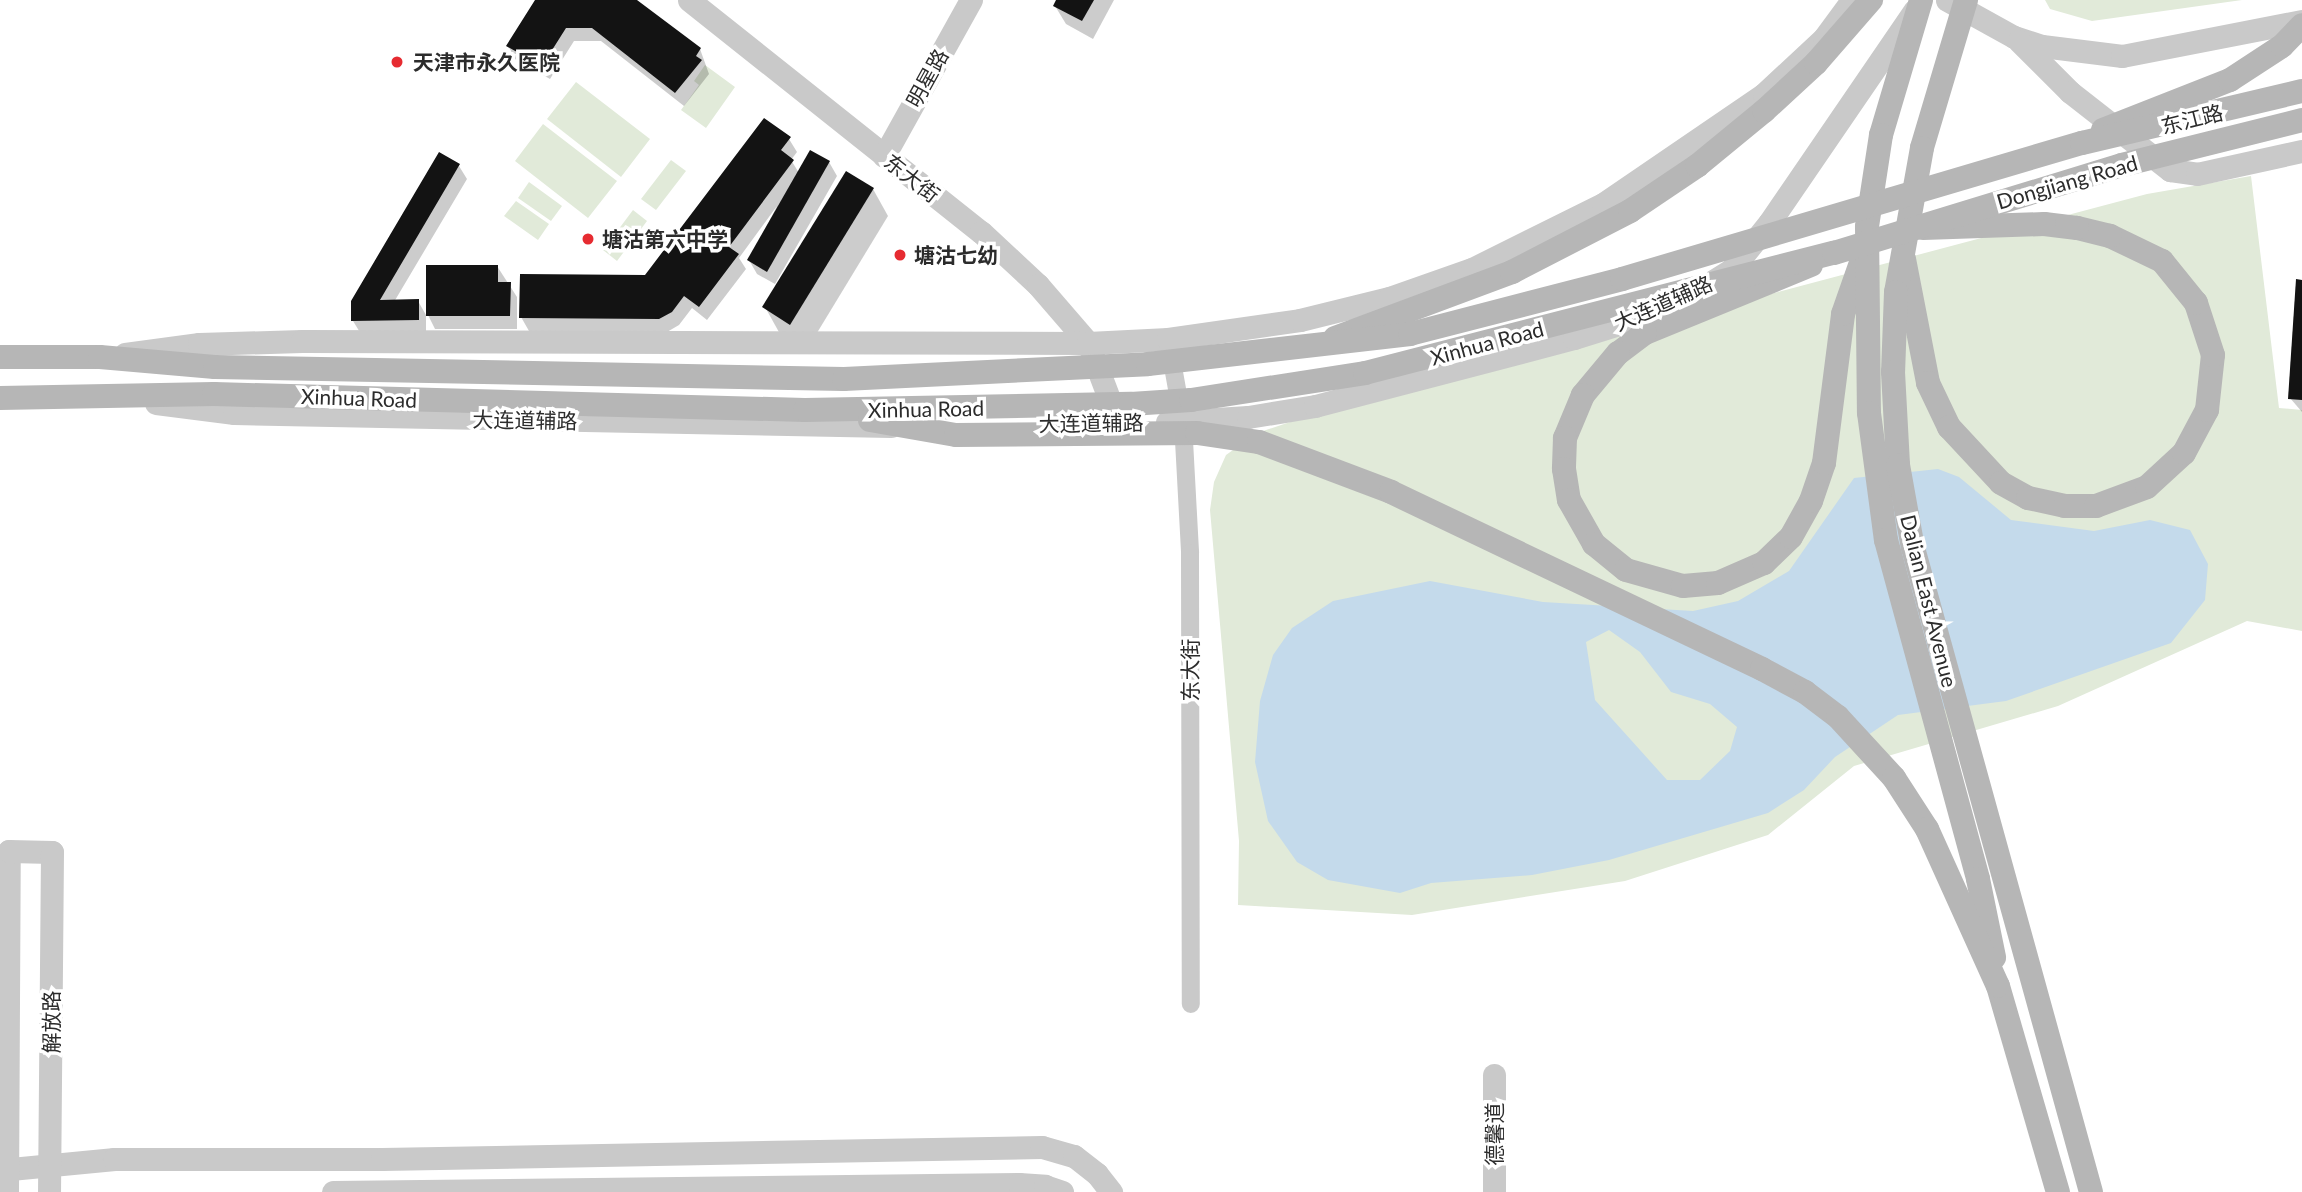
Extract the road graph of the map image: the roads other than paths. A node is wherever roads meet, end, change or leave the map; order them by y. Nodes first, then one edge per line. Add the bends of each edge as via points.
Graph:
1 (689, 0) edge
2 (971, 0) edge
3 (1852, 0) edge
4 (1871, 0) edge
5 (1922, 0) edge
6 (1947, 0) edge
7 (1966, 0) edge
8 (2302, 23) edge
9 (2014, 37) junction
10 (2302, 91) edge
11 (2302, 120) edge
12 (2082, 143) junction
13 (2302, 151) edge
14 (884, 156) junction
15 (1823, 221) joint
16 (1923, 228) junction
17 (1903, 252) junction
18 (1835, 253) junction
19 (1864, 254) junction
20 (1168, 339) junction
21 (1088, 343) junction
22 (1319, 344) junction
23 (0, 357) edge
24 (100, 357) junction
25 (98, 397) junction
26 (0, 398) edge
27 (806, 410) junction
28 (1118, 422) junction
29 (1183, 422) junction
30 (1998, 986) junction
31 (1191, 1003) dead end
32 (1494, 1076) dead end
33 (50, 1164) junction
34 (5, 1177) edge
35 (49, 1192) edge
36 (333, 1192) edge
37 (1062, 1192) edge
38 (1111, 1192) edge
39 (1494, 1192) edge
40 (2058, 1192) edge
41 (2091, 1192) edge

1 - 14 street, 东大街
2 - 14 street, 明星路
3 - 20 street via 1824,38 1764,94 1637,182 1532,241 1472,269 1389,298 1300,320
4 - 22 main road, bridge via 1816,63 1764,111 1641,204 1512,272
5 - 19 main road, Dalian East Avenue, bridge via 1881,135
5 - 29 street, 大连道辅路 via 1769,223 1732,269 1716,281 1644,316 1574,338 1315,405
6 - 9 street
7 - 17 main road, Dalian East Avenue, bridge via 1928,126
8 - 9 street via 2122,57 2042,46
8 - 12 main road, bridge via 2273,53 2230,80 2130,117
9 - 13 street via 2070,92 2170,170 2197,174
10 - 12 main road, 东江路, bridge
11 - 16 main road, Dongjiang Road, bridge via 2122,165
12 - 15 main road, Dongjiang Road, bridge
14 - 21 street, 东大街 via 981,232 1038,285
15 - 22 main road, Xinhua Road, bridge via 1455,326
16 - 17 main road, bridge via 2028,224 2077,228 2110,236 2162,261 2196,303 2213,355 2207,410 2184,453 2147,487 2096,506 2065,506 2028,498 2001,483 1949,427 1928,383
16 - 18 main road, Dongjiang Road, bridge
17 - 41 main road, Dalian East Avenue, bridge via 1893,372 1905,508
18 - 19 main road, bridge via 1646,333 1618,353 1588,386 1569,424 1563,469 1577,518 1611,561 1644,578 1703,585 1750,572 1791,537 1811,501 1824,463 1843,314
18 - 27 main road, Xinhua Road, bridge via 1433,358 1288,387 1131,404
19 - 30 main road, Dalian East Avenue, bridge via 1869,413 1886,540 1987,916
20 - 21 street
20 - 29 street, 东大街
21 - 24 street via 289,341 199,344
21 - 28 street, 东大街
22 - 24 main road, Xinhua Road, bridge via 1148,364 844,379 215,367
23 - 24 main road, Xinhua Road
25 - 26 main road, Xinhua Road
25 - 27 main road, Xinhua Road via 215,394
25 - 28 street, 大连道辅路 via 234,413 792,426
27 - 30 main road, bridge via 956,435 1197,433 1259,442 1391,492 1762,669 1822,704 1883,763 1927,829
28 - 29 street, 大连道辅路
29 - 31 street, 东大街 via 1190,553
30 - 40 main road, Dalian East Avenue
32 - 39 street, 德馨道
33 - 34 street
33 - 34 street, 解放路 via 52,852 9,851
33 - 35 street, 解放路
33 - 38 street via 114,1158 382,1159 1042,1147 1074,1156
36 - 37 street via 1019,1184 1045,1185

